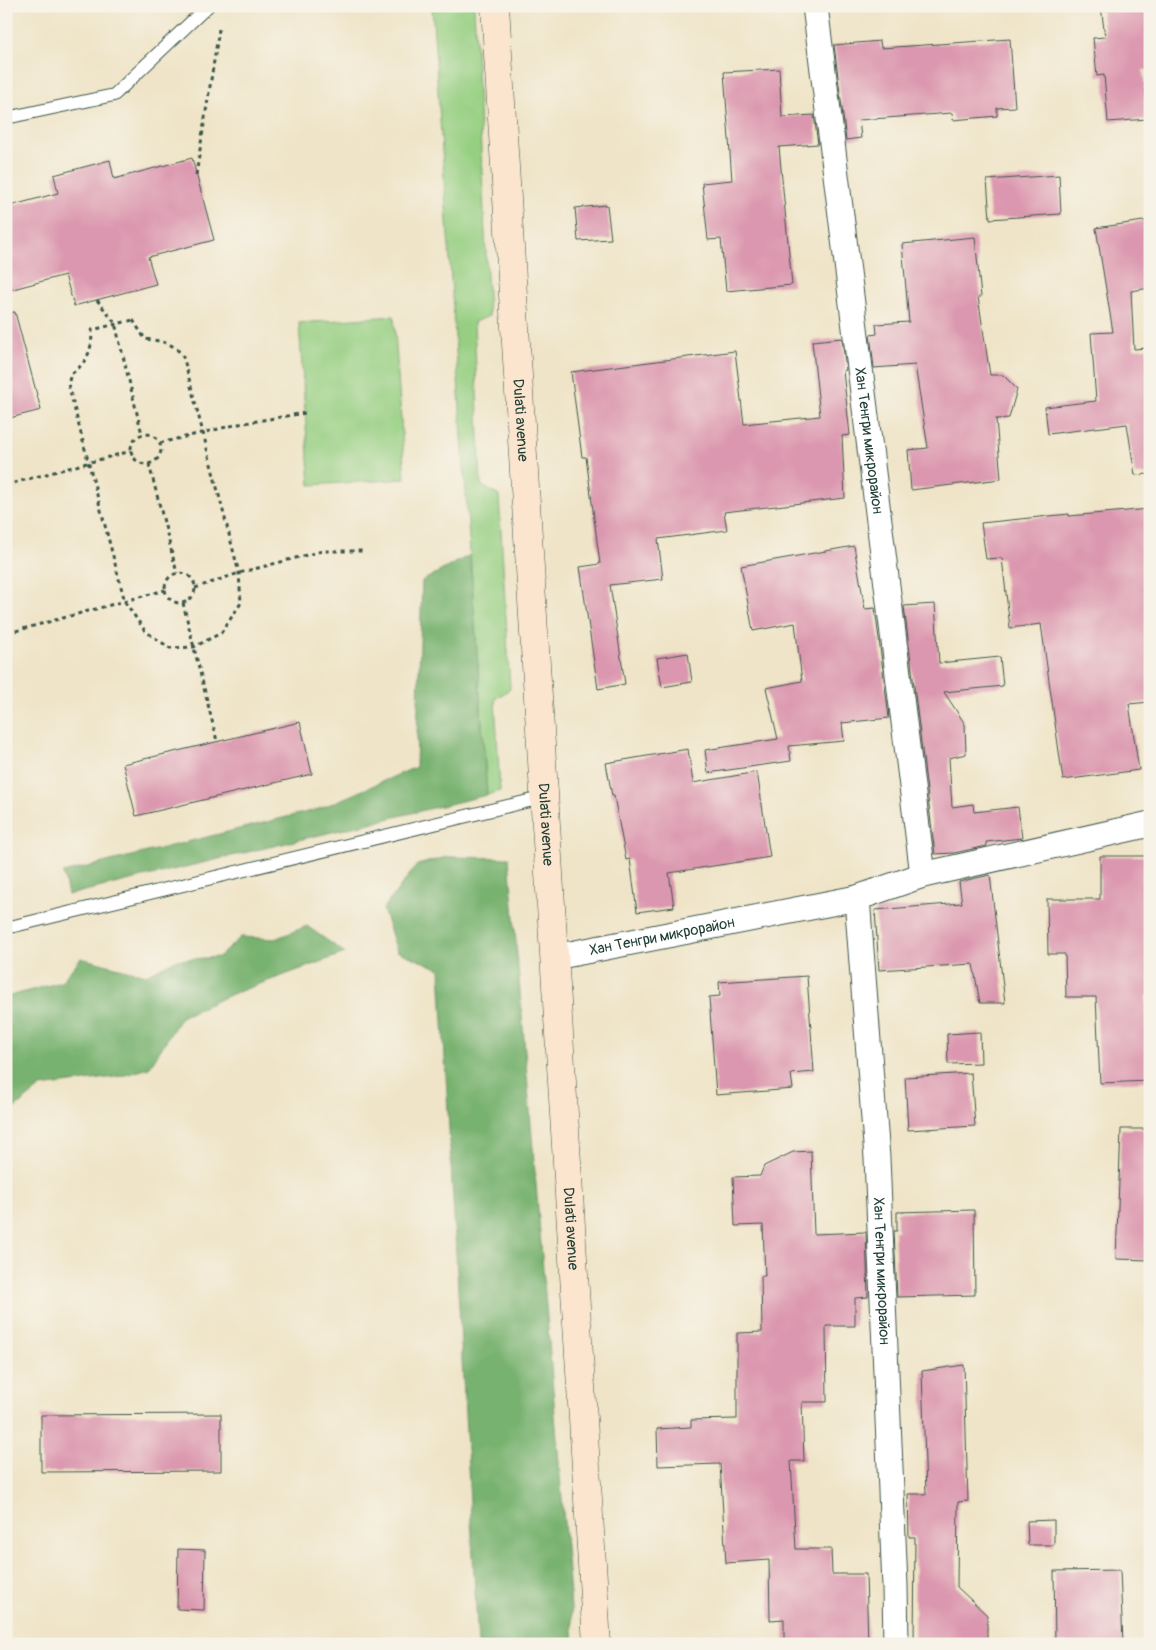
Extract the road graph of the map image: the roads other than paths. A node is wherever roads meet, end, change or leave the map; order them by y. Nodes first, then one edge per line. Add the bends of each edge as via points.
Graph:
1 (208, 6) edge
2 (495, 6) edge
3 (815, 6) edge
4 (6, 118) edge
5 (545, 797) junction
6 (1150, 824) edge
7 (923, 875) junction
8 (857, 898) junction
9 (6, 928) edge
10 (555, 957) junction
11 (597, 1644) edge
12 (896, 1644) edge

1 - 4 lane via 114,95
2 - 5 main road, Dulati avenue
3 - 7 street, Хан Тенгри микрорайон
5 - 9 lane
5 - 10 main road, Dulati avenue
6 - 7 street, Хан Тенгри микрорайон
7 - 8 street, Хан Тенгри микрорайон
8 - 10 street, Хан Тенгри микрорайон
8 - 12 street, Хан Тенгри микрорайон via 877,1158
10 - 11 main road, Dulati avenue

